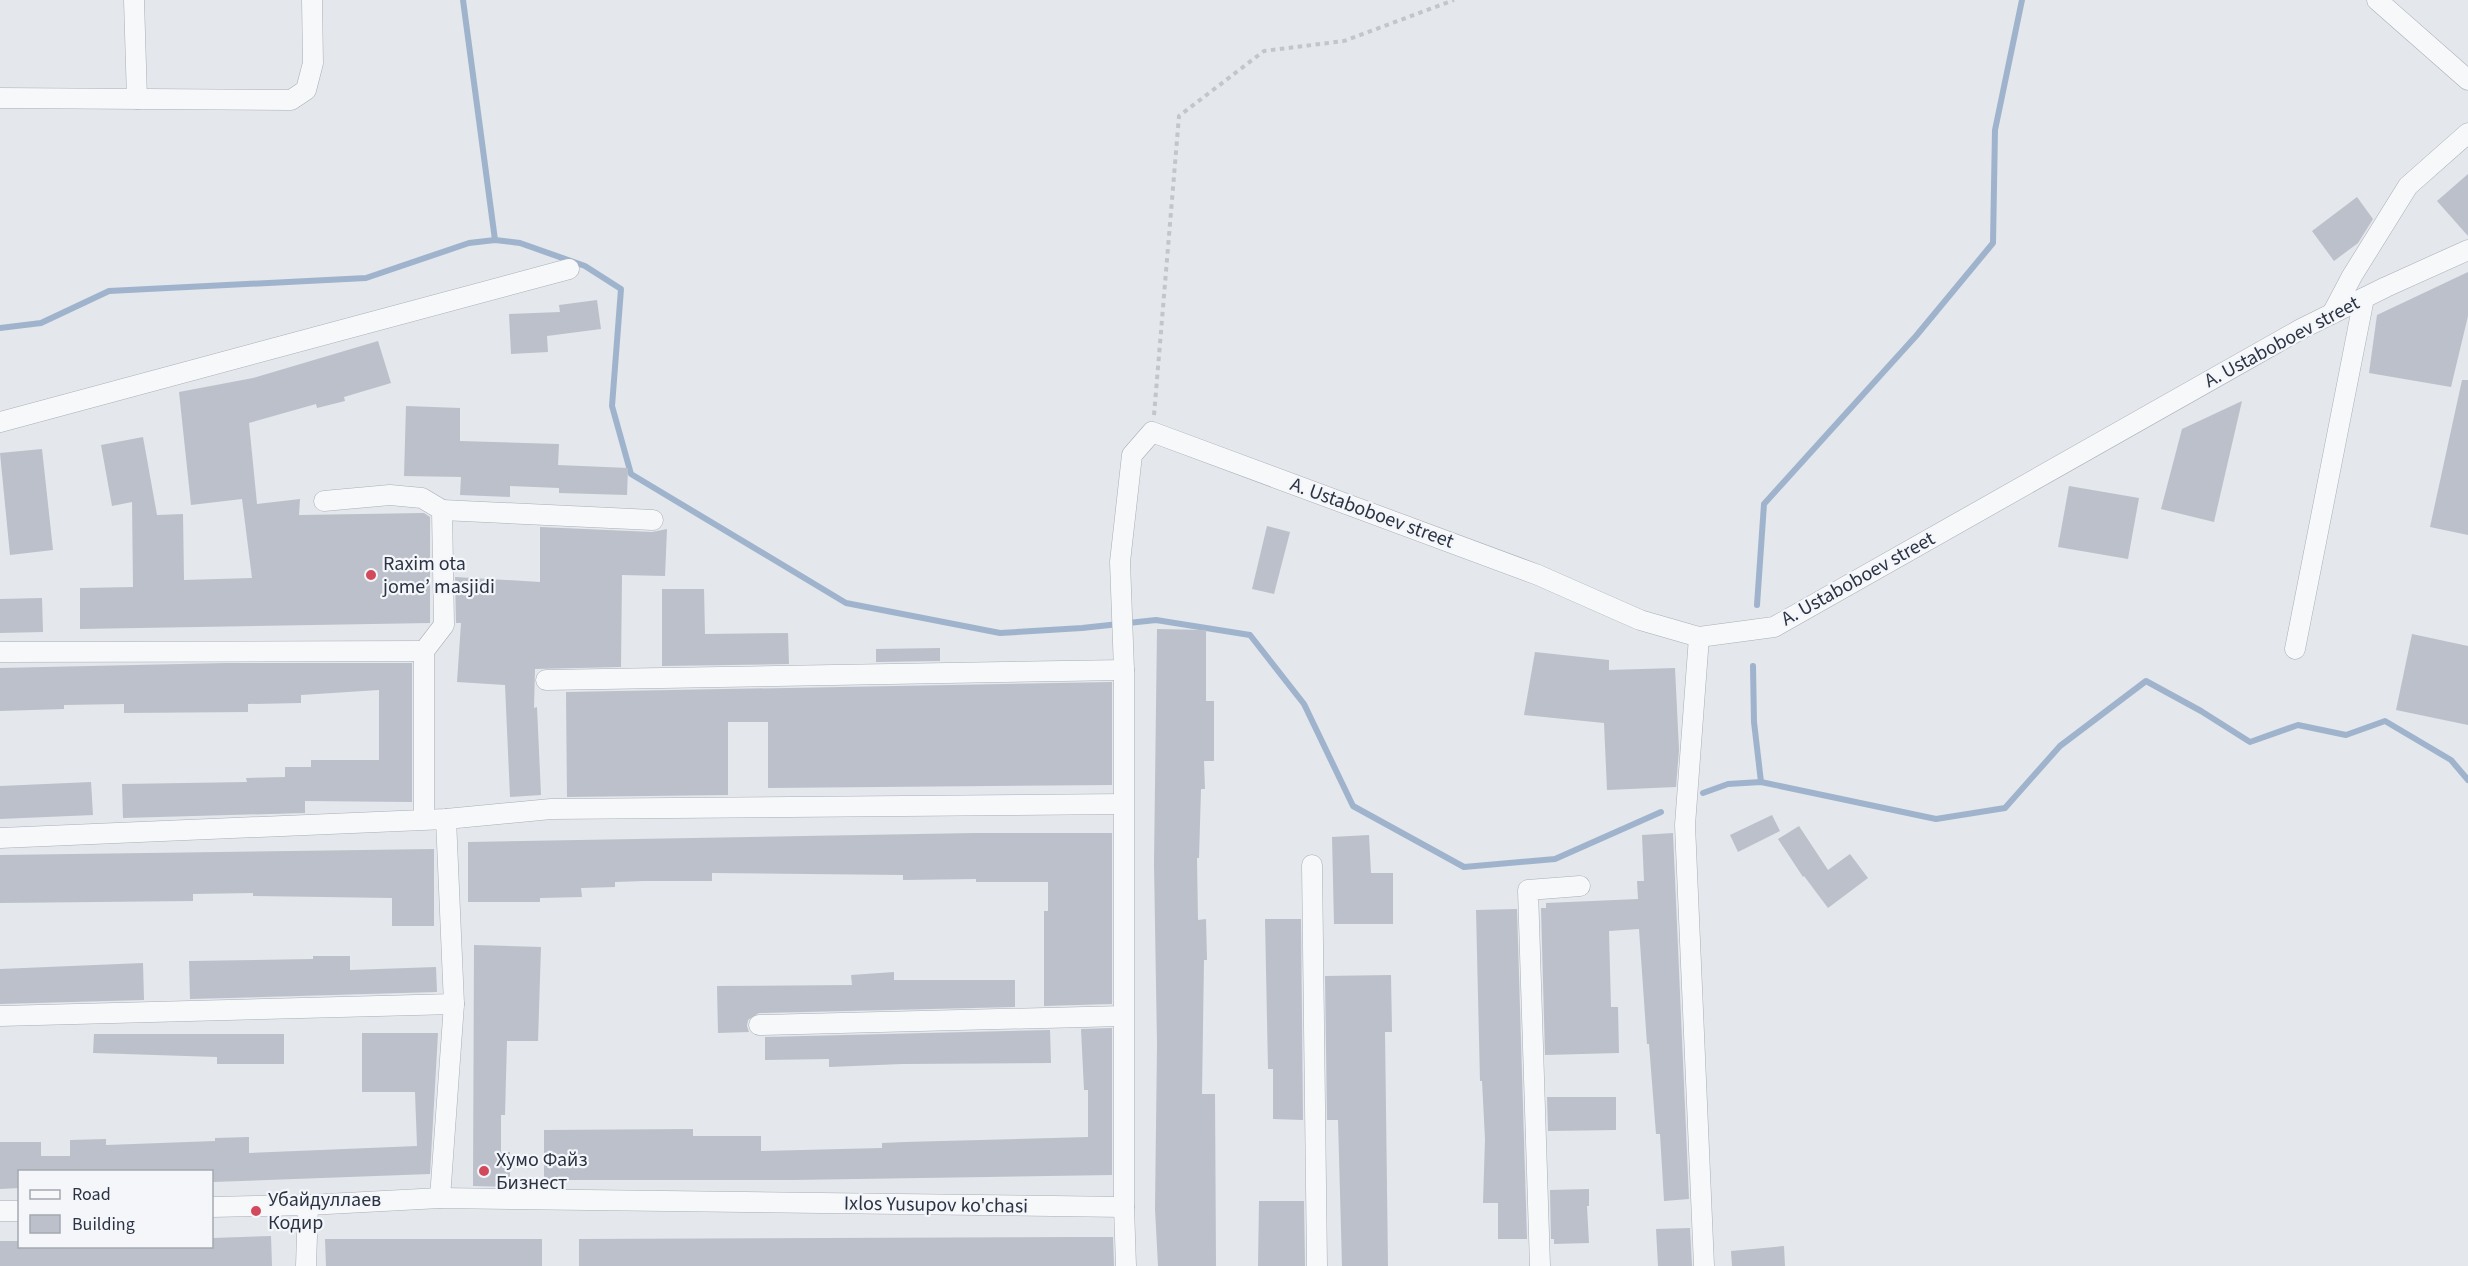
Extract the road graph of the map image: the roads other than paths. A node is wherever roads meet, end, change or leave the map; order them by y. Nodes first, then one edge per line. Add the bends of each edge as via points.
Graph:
1 (134, 0) edge
2 (312, 0) edge
3 (2377, 0) edge
4 (2468, 80) edge
5 (0, 98) edge
6 (137, 99) junction
7 (2468, 133) edge
8 (2468, 250) edge
9 (569, 269) dead end
10 (2364, 298) junction
11 (2332, 314) junction
12 (0, 422) edge
13 (324, 501) dead end
14 (442, 510) junction
15 (653, 520) dead end
16 (1699, 637) junction
17 (2295, 649) dead end
18 (424, 651) junction
19 (0, 652) edge
20 (1124, 670) junction
21 (546, 680) dead end
22 (1124, 804) junction
23 (424, 819) junction
24 (446, 819) junction
25 (0, 838) edge
26 (1312, 865) dead end
27 (1580, 886) dead end
28 (454, 1004) junction
29 (0, 1016) edge
30 (1124, 1016) junction
31 (759, 1025) dead end
32 (440, 1198) junction
33 (308, 1205) junction
34 (213, 1207) edge
35 (1124, 1207) junction
36 (0, 1211) edge
37 (18, 1211) edge
38 (306, 1266) edge
39 (1126, 1266) edge
40 (1317, 1266) edge
41 (1540, 1266) edge
42 (1704, 1266) edge

1 - 6 street
2 - 6 street via 313,63 306,90 291,100
3 - 4 street
5 - 6 street
7 - 11 street via 2408,186
8 - 10 street, A. Ustaboboev street
9 - 12 street
10 - 11 street, A. Ustaboboev street
10 - 17 street
11 - 16 street, A. Ustaboboev street via 1774,627
13 - 14 street via 390,495 422,498
14 - 15 street
14 - 18 street via 444,625
16 - 20 street, A. Ustaboboev street via 1640,620 1538,575 1152,432 1132,455 1120,562
16 - 42 street via 1685,825
18 - 19 street
18 - 23 street
20 - 21 street
20 - 22 street
22 - 24 street via 551,809
22 - 30 street
23 - 24 street
23 - 25 street
24 - 28 street
26 - 40 street
27 - 41 street via 1528,890
28 - 29 street
28 - 32 street
30 - 31 street
30 - 35 street
32 - 33 street, Ixlos Yusupov ko'chasi
32 - 35 street, Ixlos Yusupov ko'chasi
33 - 34 street, Ixlos Yusupov ko'chasi
33 - 38 street
35 - 39 street
36 - 37 street

